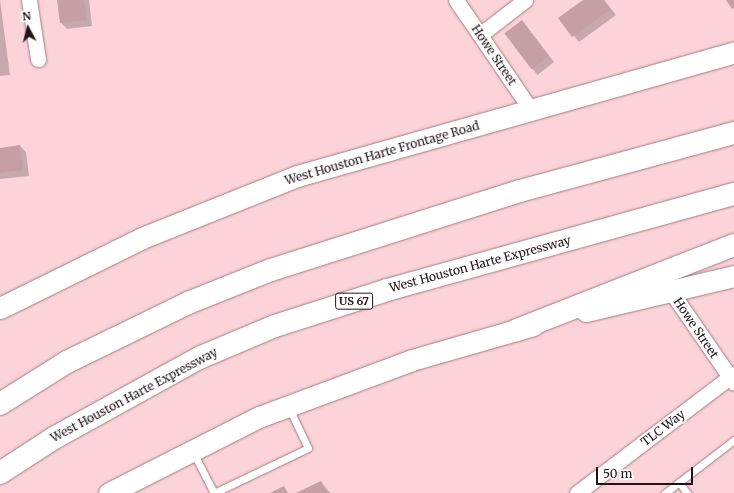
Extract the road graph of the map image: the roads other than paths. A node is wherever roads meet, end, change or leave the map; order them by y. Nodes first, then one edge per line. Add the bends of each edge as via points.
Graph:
1 (29, 0) edge
2 (456, 0) edge
3 (525, 0) edge
4 (481, 34) junction
5 (734, 52) edge
6 (38, 59) dead end
7 (531, 110) junction
8 (734, 133) edge
9 (734, 194) edge
10 (734, 245) edge
11 (734, 276) edge
12 (672, 293) junction
13 (0, 308) edge
14 (517, 330) junction
15 (733, 378) edge
16 (0, 404) edge
17 (289, 406) junction
18 (734, 440) edge
19 (192, 450) junction
20 (0, 473) edge
21 (679, 482) junction
22 (109, 493) edge
23 (214, 493) edge
24 (577, 493) edge
25 (665, 493) edge
26 (687, 493) edge

1 - 6 street
2 - 4 street, Howe Street
3 - 4 street
4 - 7 street, Howe Street
5 - 7 main road, West Houston Harte Frontage Road
7 - 13 main road, West Houston Harte Frontage Road via 297,176 142,238
8 - 16 highway via 520,191 271,270 188,303 67,362
9 - 20 highway, West Houston Harte Expressway / US 67 via 387,290 275,326 199,358 54,438
10 - 14 highway
11 - 12 main road
12 - 14 main road via 606,305
12 - 15 street, Howe Street
14 - 17 main road via 412,360
15 - 24 street, TLC Way
17 - 19 main road
17 - 23 lane via 308,448
18 - 21 lane
19 - 22 main road
19 - 23 lane
21 - 25 lane
21 - 26 lane

